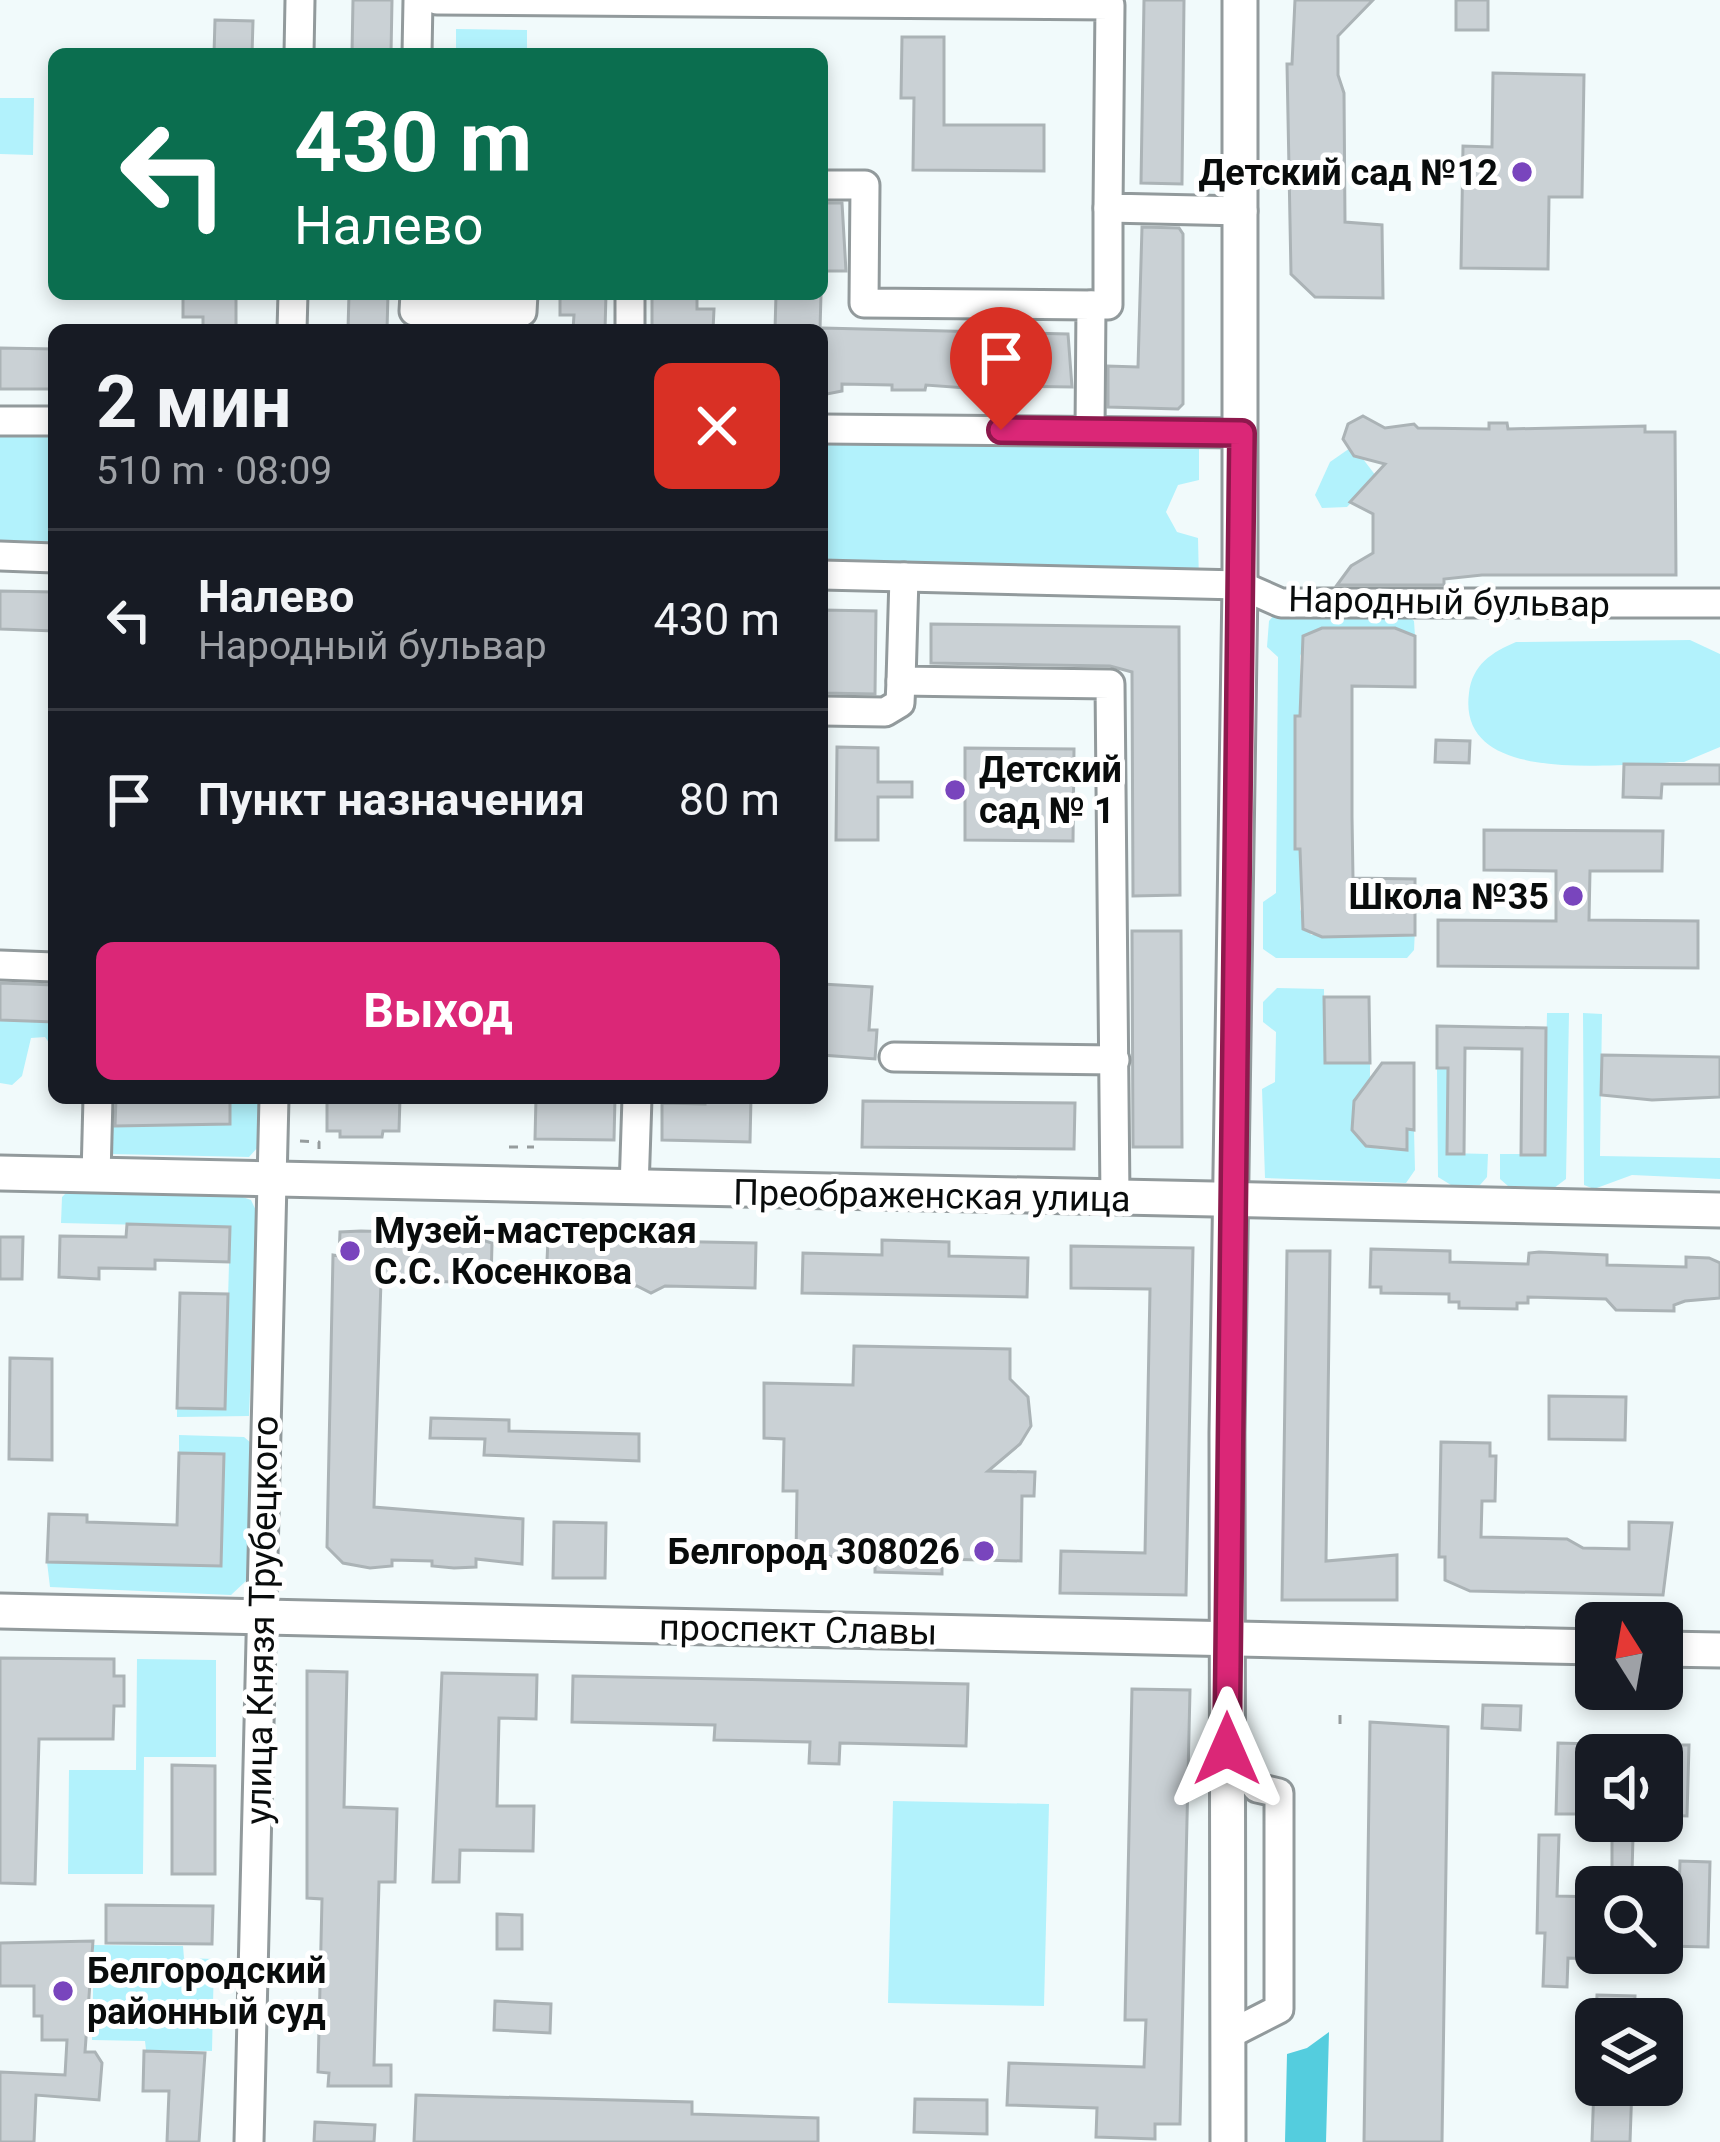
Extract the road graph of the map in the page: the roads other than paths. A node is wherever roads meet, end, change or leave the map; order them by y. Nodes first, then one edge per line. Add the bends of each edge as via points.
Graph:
1 (301, 0) edge
2 (418, 0) edge
3 (437, 0) edge
4 (1240, 0) edge
5 (720, 1) edge
6 (821, 2) edge
7 (299, 48) edge
8 (417, 48) edge
9 (828, 185) edge
10 (1108, 208) junction
11 (1243, 211) junction
12 (415, 300) edge
13 (523, 300) edge
14 (1091, 305) junction
15 (0, 421) edge
16 (48, 421) edge
17 (828, 429) edge
18 (1090, 431) junction
19 (1242, 433) junction
20 (0, 556) edge
21 (48, 558) edge
22 (828, 575) edge
23 (904, 577) junction
24 (1240, 585) junction
25 (1720, 603) edge
26 (901, 681) junction
27 (828, 711) edge
28 (0, 965) edge
29 (48, 967) edge
30 (894, 1057) dead end
31 (1115, 1060) junction
32 (98, 1104) edge
33 (274, 1104) edge
34 (637, 1104) edge
35 (0, 1173) edge
36 (96, 1176) junction
37 (272, 1181) junction
38 (634, 1189) junction
39 (1115, 1198) junction
40 (1232, 1200) junction
41 (1720, 1210) edge
42 (0, 1611) edge
43 (261, 1617) junction
44 (1227, 1639) junction
45 (1575, 1647) edge
46 (1683, 1649) edge
47 (1720, 1650) edge
48 (1227, 1749) junction
49 (1228, 2035) junction
50 (249, 2142) edge
51 (1228, 2142) edge

1 - 7 street
2 - 8 street
3 - 5 street
4 - 11 main road
5 - 6 street
6 - 10 street via 1110,5
9 - 14 street via 865,185 864,303
10 - 11 street
10 - 14 street via 1108,305
11 - 19 main road
12 - 13 street via 414,311 522,312
14 - 18 street
15 - 16 street
17 - 18 street
18 - 19 street
19 - 24 main road
20 - 21 street
22 - 23 street, Народный бульвар
23 - 24 street, Народный бульвар
23 - 26 street
24 - 25 street, Народный бульвар via 1281,603
24 - 40 main road
26 - 27 street via 900,703 885,712
26 - 31 street via 1110,684
28 - 29 street
30 - 31 street
31 - 39 street
32 - 36 street
33 - 37 street, улица Князя Трубецкого
34 - 38 street
35 - 36 main road, Преображенская улица
36 - 37 main road, Преображенская улица
37 - 38 main road, Преображенская улица
37 - 43 street, улица Князя Трубецкого
38 - 39 main road, Преображенская улица
39 - 40 main road, Преображенская улица
40 - 41 main road, Преображенская улица
40 - 44 main road
42 - 43 main road, проспект Славы
43 - 44 main road, проспект Славы
43 - 50 street, улица Князя Трубецкого
44 - 45 main road, проспект Славы
44 - 48 main road
46 - 47 main road
48 - 49 main road
48 - 49 street via 1257,1788 1279,1793 1279,2009
49 - 51 main road

